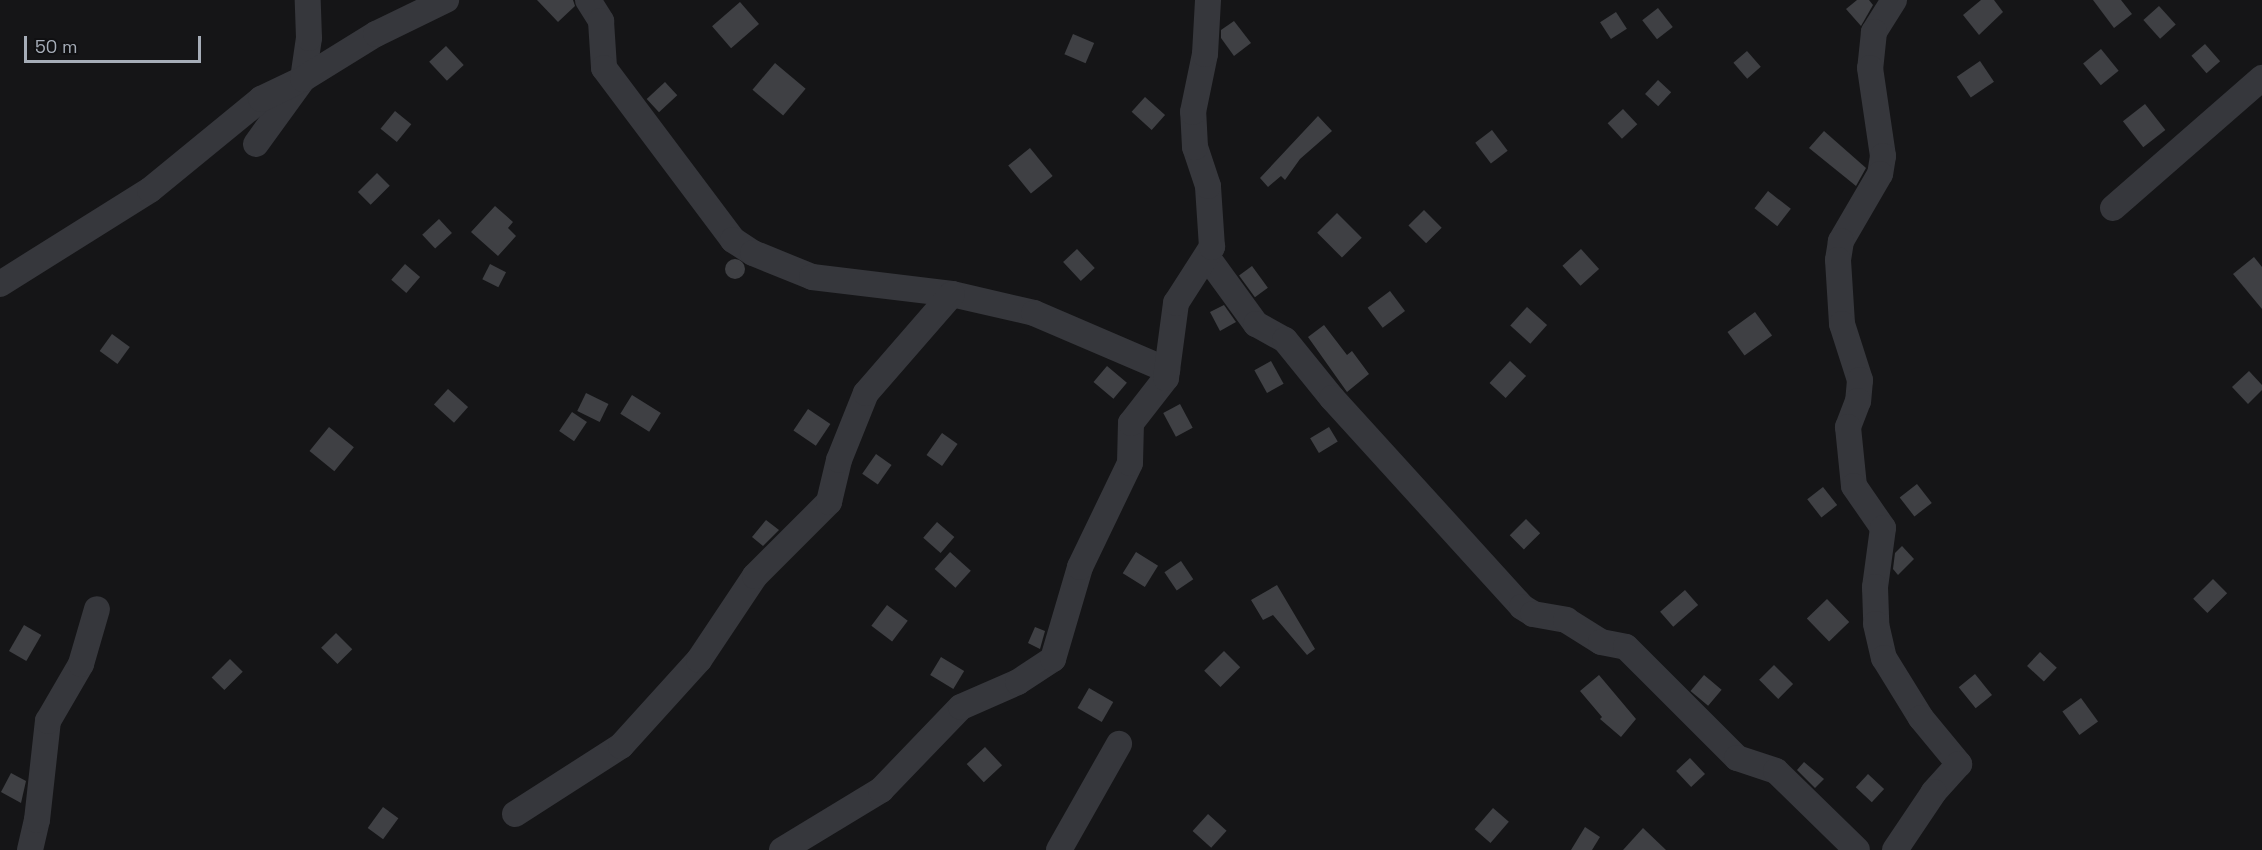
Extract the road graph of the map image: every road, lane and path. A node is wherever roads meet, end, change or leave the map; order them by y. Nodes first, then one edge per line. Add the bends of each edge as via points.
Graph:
1 (308, 0) edge
2 (446, 0) edge
3 (588, 0) edge
4 (1208, 0) edge
5 (1894, 0) edge
6 (2262, 78) edge
7 (303, 79) junction
8 (256, 144) dead end
9 (2113, 208) dead end
10 (1208, 258) junction
11 (0, 284) edge
12 (952, 294) junction
13 (1167, 370) junction
14 (97, 609) dead end
15 (1119, 744) dead end
16 (515, 814) dead end
17 (30, 850) edge
18 (782, 850) edge
19 (1059, 850) edge
20 (1857, 850) edge
21 (1895, 850) edge

1 - 7 street via 309,38
2 - 7 street via 376,34
3 - 12 street via 602,21 604,68 733,240 780,267 812,277
4 - 10 street via 1205,54 1193,112 1195,147 1208,186 1212,247
5 - 21 street via 1874,32 1870,68 1883,156 1880,174 1841,241 1838,260 1842,324 1860,380 1858,401 1848,427 1854,486 1883,528 1875,587 1876,624 1884,658 1921,718 1959,764 1934,792
6 - 9 street
7 - 8 street
7 - 11 street via 261,99 150,190
10 - 13 street via 1188,279 1176,303
10 - 20 street via 1256,324 1286,339 1332,398 1522,607 1533,614 1566,620 1601,642 1626,647 1737,758 1776,771
12 - 13 street via 1034,313
12 - 16 street via 866,393 839,460 830,502 754,576 699,660 621,746
13 - 18 street via 1166,378 1131,423 1130,463 1080,567 1053,659 1018,682 961,707 881,790
14 - 17 street via 81,664 48,721
15 - 19 street

